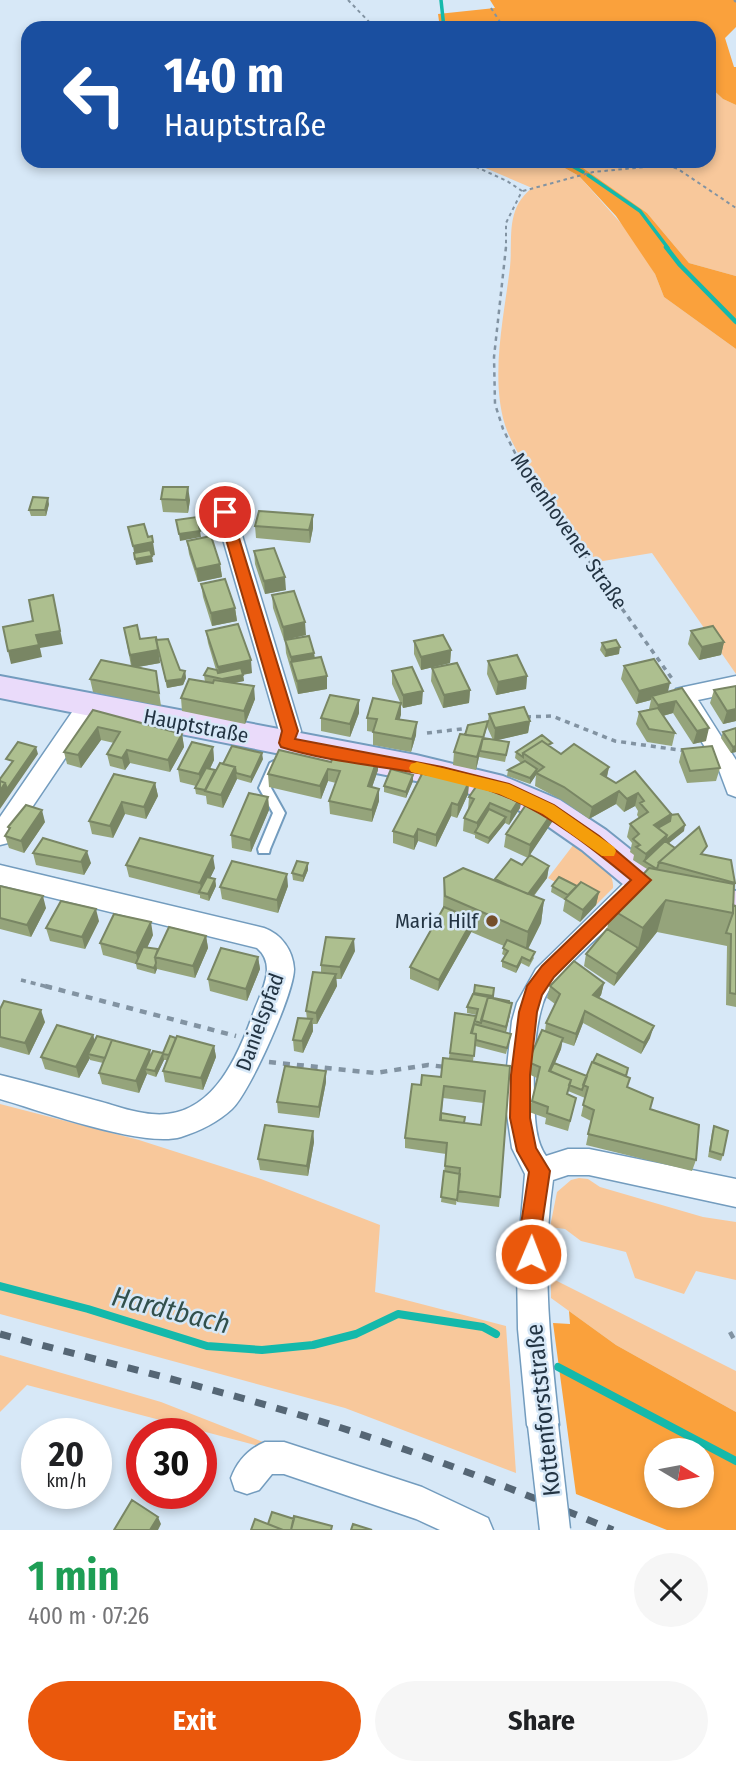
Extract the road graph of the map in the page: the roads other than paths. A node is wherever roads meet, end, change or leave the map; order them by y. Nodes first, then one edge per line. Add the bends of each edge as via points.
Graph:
1 (225, 512) dead end
2 (736, 684) edge
3 (0, 687) edge
4 (89, 705) junction
5 (285, 743) junction
6 (734, 775) edge
7 (0, 835) edge
8 (264, 849) dead end
9 (0, 875) edge
10 (643, 880) junction
11 (736, 906) edge
12 (0, 1087) edge
13 (540, 1171) junction
14 (736, 1193) edge
15 (543, 1425) joint
16 (247, 1478) dead end
17 (476, 1530) edge
18 (555, 1530) edge

1 - 5 street via 290,731
2 - 6 street via 684,695
3 - 4 main road, Hauptstraße
4 - 5 main road, Hauptstraße
4 - 7 street
5 - 8 lane via 265,788 279,813
5 - 10 main road, Hauptstraße via 503,789 548,809
9 - 12 street, Danielspfad via 264,939 274,945 281,972 238,1081 223,1103 206,1116 166,1128 147,1127
10 - 11 main road, Hauptstraße via 679,895
10 - 13 street via 548,972 534,992 528,1012 520,1118 527,1151
13 - 14 street via 568,1162 589,1162
13 - 15 street, Kottenforststraße via 530,1231
15 - 18 street, Kottenforststraße, bridge
16 - 17 street via 265,1458 284,1458 422,1504

